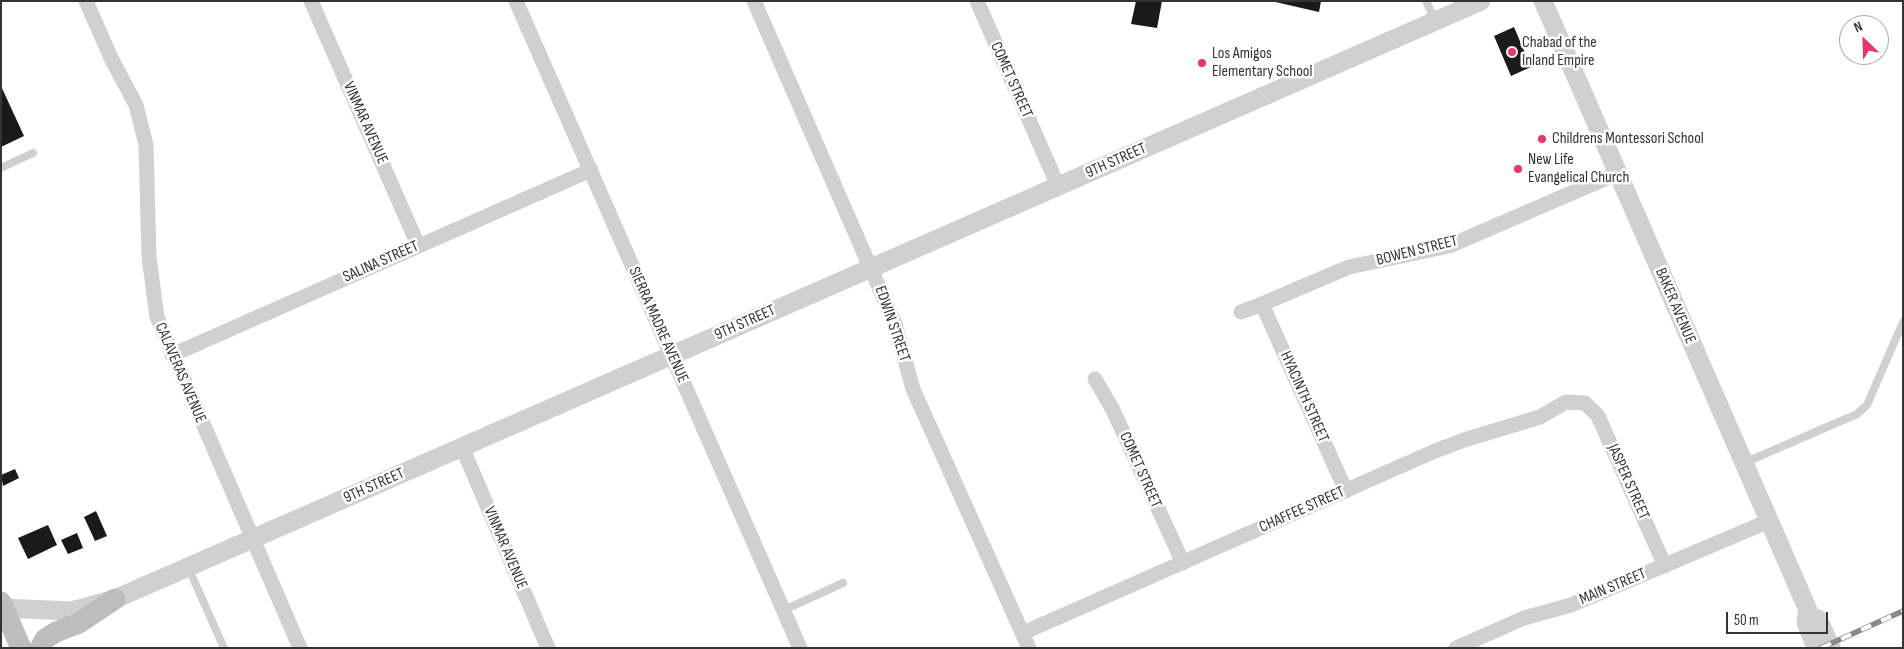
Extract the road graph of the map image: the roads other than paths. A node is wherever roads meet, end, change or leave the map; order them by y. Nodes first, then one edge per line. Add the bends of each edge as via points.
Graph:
1 (86, 1) edge
2 (311, 1) edge
3 (516, 1) edge
4 (754, 1) edge
5 (977, 1) edge
6 (1426, 1) edge
7 (1481, 1) edge
8 (1543, 1) edge
9 (1435, 22) junction
10 (33, 154) dead end
11 (1, 168) edge
12 (591, 170) junction
13 (1618, 173) junction
14 (1058, 186) junction
15 (418, 245) junction
16 (872, 268) junction
17 (1262, 304) junction
18 (1241, 312) dead end
19 (1903, 322) edge
20 (172, 355) junction
21 (672, 356) junction
22 (1095, 379) dead end
23 (1584, 403) joint
24 (462, 447) junction
25 (1744, 463) junction
26 (1346, 491) junction
27 (1769, 521) junction
28 (252, 539) junction
29 (1183, 563) junction
30 (1665, 566) junction
31 (188, 567) junction
32 (844, 583) dead end
33 (114, 599) junction
34 (2, 606) edge
35 (784, 610) junction
36 (1808, 610) junction
37 (1023, 633) junction
38 (21, 648) edge
39 (40, 648) edge
40 (224, 648) edge
41 (300, 648) edge
42 (548, 648) edge
43 (800, 648) edge
44 (1029, 648) edge
45 (1456, 648) edge
46 (1816, 648) edge
47 (1831, 648) edge

1 - 20 street, CALAVERAS AVENUE via 136,106 146,145 150,266 156,317
2 - 15 street, VINMAR AVENUE
3 - 12 street, SIERRA MADRE AVENUE
4 - 16 street, EDWIN STREET
5 - 14 street, COMET STREET
6 - 9 lane
7 - 9 street, 9TH STREET
8 - 13 street, BAKER AVENUE
9 - 14 street, 9TH STREET
10 - 11 lane
12 - 15 street, SALINA STREET
12 - 21 street, SIERRA MADRE AVENUE
13 - 17 street, BOWEN STREET via 1449,246 1350,267
13 - 25 street, BAKER AVENUE
14 - 16 street, 9TH STREET
15 - 20 street, SALINA STREET
16 - 21 street, 9TH STREET
16 - 37 street, EDWIN STREET via 895,324 913,389
17 - 18 street, BOWEN STREET
17 - 26 street, HYACINTH STREET
19 - 25 lane via 1868,405 1857,414
20 - 28 street, CALAVERAS AVENUE
21 - 24 street, 9TH STREET
21 - 35 street, SIERRA MADRE AVENUE
22 - 29 street, COMET STREET via 1112,408
23 - 26 street, CHAFFEE STREET via 1566,402 1540,417 1435,451
23 - 30 street, JASPER STREET via 1598,416
24 - 28 street, 9TH STREET
24 - 42 street, VINMAR AVENUE
25 - 27 street, BAKER AVENUE
26 - 29 street, CHAFFEE STREET
27 - 30 street, MAIN STREET
27 - 36 street, BAKER AVENUE
28 - 31 street, 9TH STREET
28 - 41 street, CALAVERAS AVENUE
29 - 37 street, CHAFFEE STREET
30 - 45 street, MAIN STREET via 1571,605 1524,618
31 - 33 street, 9TH STREET
31 - 40 lane
32 - 35 lane
33 - 34 street, 9TH STREET via 72,611
33 - 39 main road via 79,623 45,639
34 - 38 main road
35 - 43 street, SIERRA MADRE AVENUE
36 - 46 street, BAKER AVENUE via 1806,622
36 - 47 street, BAKER AVENUE via 1817,616
37 - 44 street, EDWIN STREET

